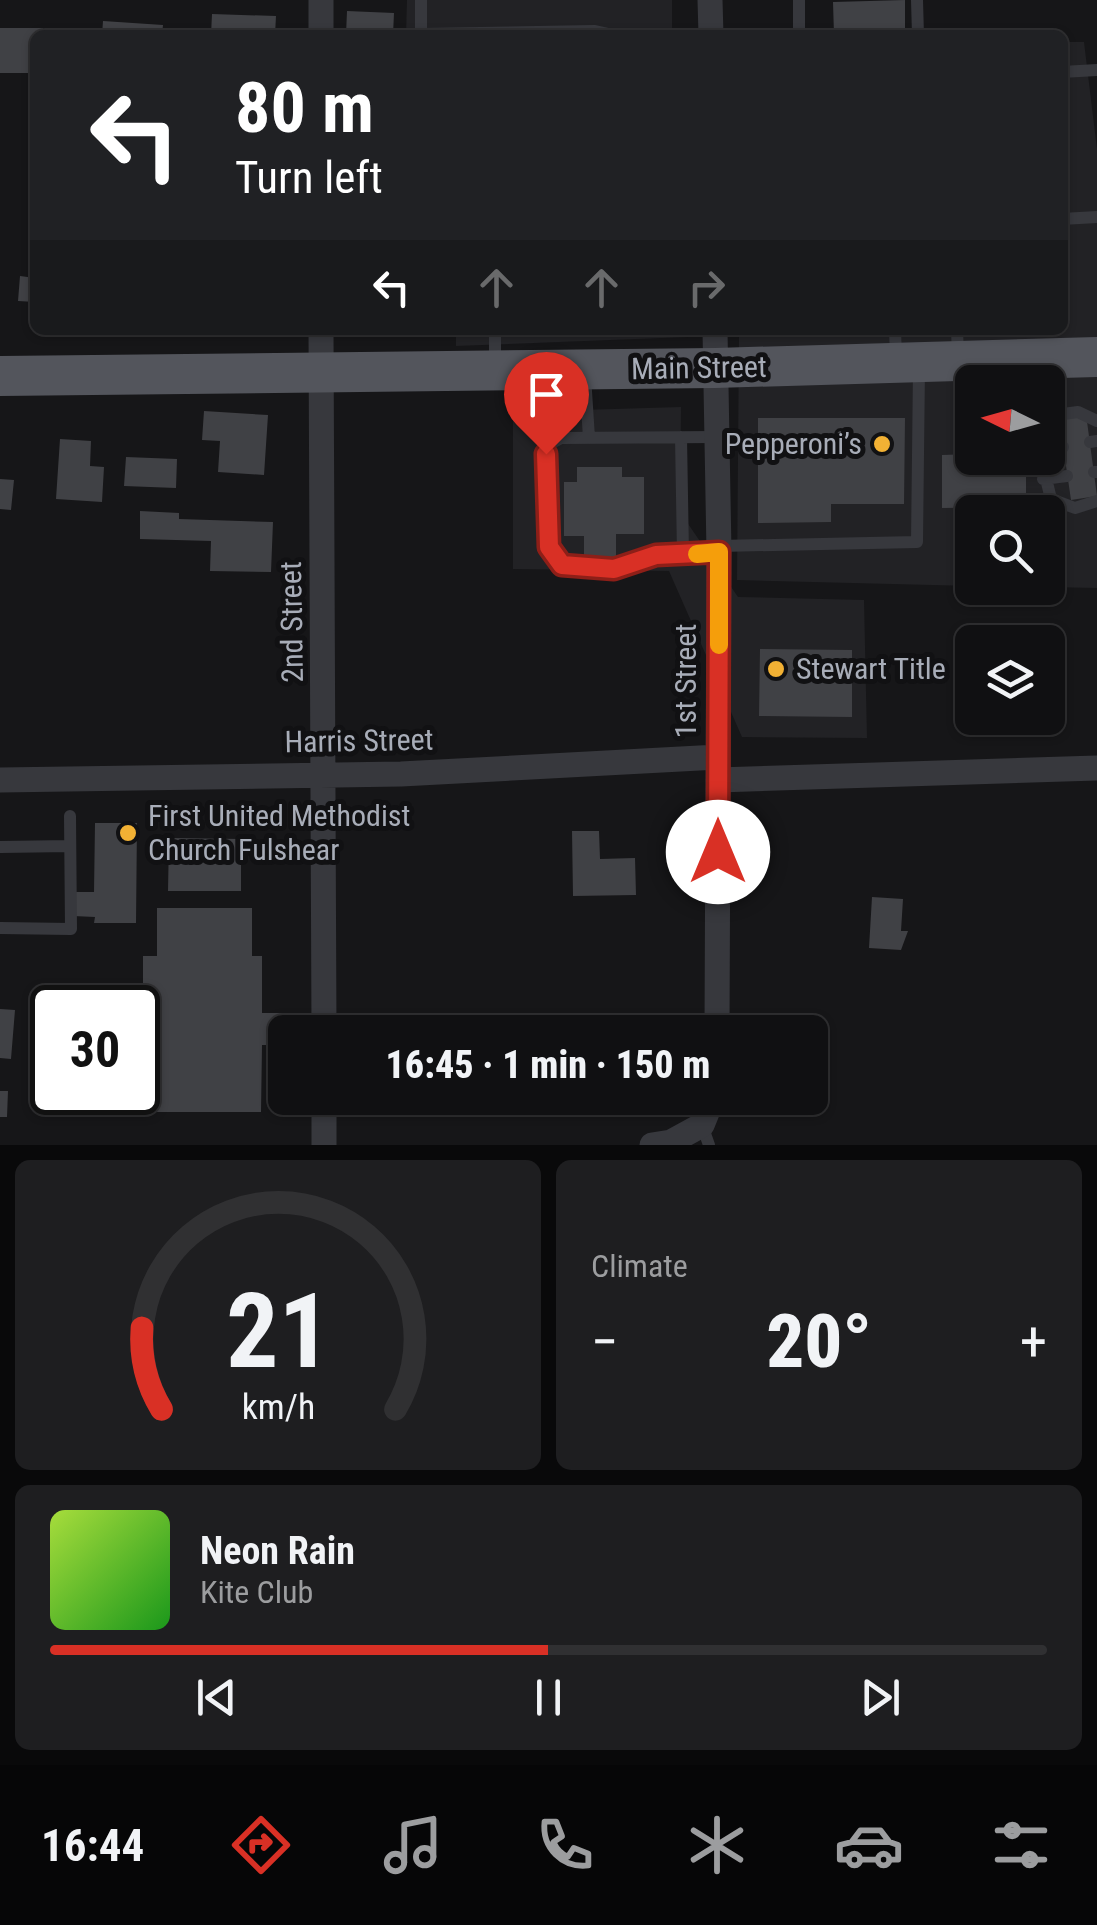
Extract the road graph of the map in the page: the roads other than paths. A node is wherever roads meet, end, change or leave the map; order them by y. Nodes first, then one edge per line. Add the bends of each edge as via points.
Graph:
1 (321, 0) edge
2 (421, 0) edge
3 (710, 0) edge
4 (798, 0) edge
5 (916, 0) edge
6 (321, 30) edge
7 (421, 30) edge
8 (711, 30) edge
9 (799, 30) edge
10 (918, 30) edge
11 (1097, 70) edge
12 (1068, 72) edge
13 (1097, 217) edge
14 (1068, 218) edge
15 (321, 335) edge
16 (495, 335) edge
17 (715, 349) edge
18 (903, 353) edge
19 (973, 357) edge
20 (1097, 357) edge
21 (585, 370) junction
22 (494, 372) junction
23 (322, 374) junction
24 (0, 376) edge
25 (1065, 414) edge
26 (1097, 420) edge
27 (717, 436) junction
28 (682, 437) junction
29 (588, 438) junction
30 (1043, 475) edge
31 (1067, 476) dead end
32 (1043, 479) junction
33 (1097, 501) edge
34 (719, 549) junction
35 (683, 554) junction
36 (718, 768) junction
37 (1097, 768) edge
38 (326, 774) junction
39 (0, 780) edge
40 (70, 816) dead end
41 (70, 846) junction
42 (0, 847) edge
43 (0, 928) edge
44 (324, 1015) edge
45 (717, 1015) edge
46 (324, 1115) edge
47 (705, 1135) edge
48 (324, 1145) edge
49 (652, 1145) edge

1 - 6 street
2 - 7 lane
3 - 8 street
4 - 9 lane
5 - 10 lane
11 - 12 lane
13 - 14 lane
15 - 23 street, 2nd Street
16 - 22 lane
17 - 18 main road, Main Street
17 - 21 main road, Main Street
17 - 27 street, 1st Street
18 - 19 main road, Main Street
18 - 34 lane via 918,542
19 - 20 main road, Main Street
21 - 22 main road, Main Street
21 - 29 lane
22 - 23 main road, Main Street
23 - 24 main road, Main Street
23 - 38 street, 2nd Street
25 - 26 lane
27 - 28 lane
27 - 34 street, 1st Street
28 - 29 lane
28 - 35 lane
29 - 35 lane via 560,438 546,454 554,559 572,568 614,569
30 - 32 lane
31 - 32 lane
32 - 33 lane via 1051,499 1076,508
34 - 35 lane
34 - 36 street, 1st Street
36 - 37 street, Harris Street
36 - 38 street, Harris Street
36 - 45 street, 1st Street
38 - 39 street, Harris Street
38 - 44 street, 2nd Street
40 - 41 lane
41 - 42 lane
41 - 43 lane via 71,929
46 - 48 street
47 - 49 street

